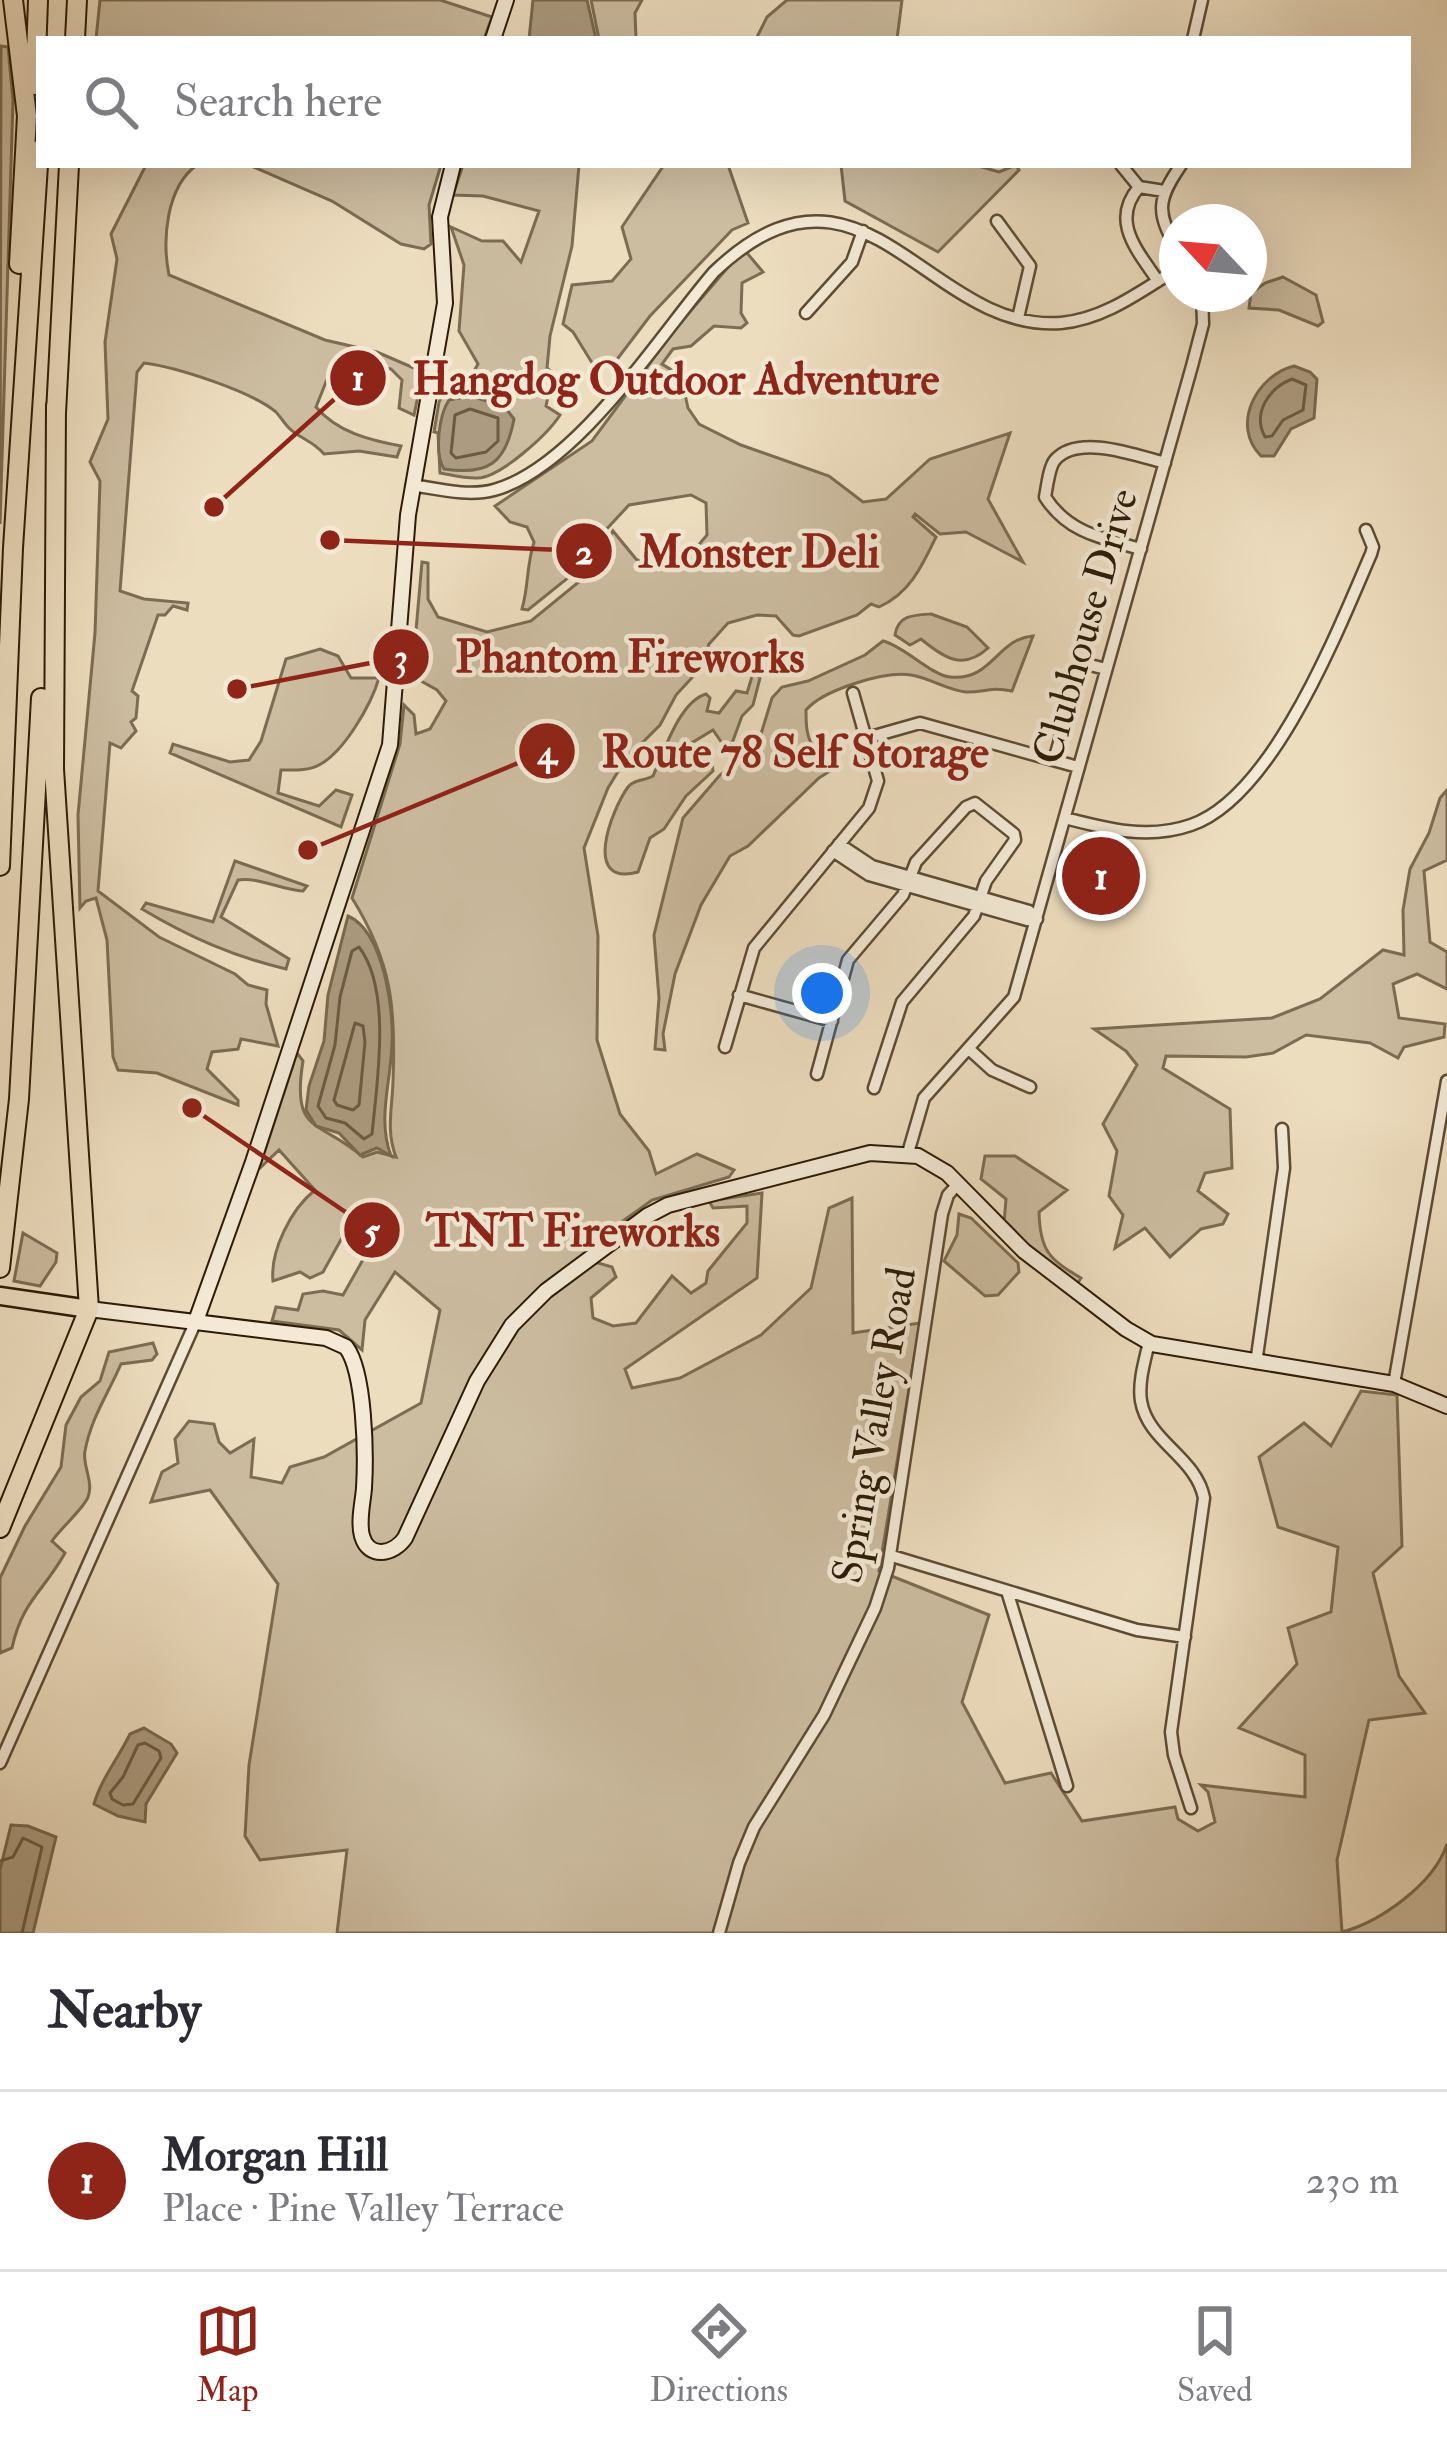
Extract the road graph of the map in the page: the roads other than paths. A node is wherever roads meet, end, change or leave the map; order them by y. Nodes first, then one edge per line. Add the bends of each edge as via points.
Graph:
1 (13, 0) edge
2 (38, 0) edge
3 (49, 0) edge
4 (77, 0) edge
5 (506, 0) edge
6 (1202, 0) edge
7 (37, 36) edge
8 (46, 36) edge
9 (76, 36) edge
10 (495, 36) edge
11 (1194, 36) edge
12 (36, 54) edge
13 (36, 112) edge
14 (38, 168) edge
15 (69, 168) edge
16 (452, 168) edge
17 (1123, 168) edge
18 (1179, 168) edge
19 (1139, 187) junction
20 (1164, 191) junction
21 (1163, 204) edge
22 (997, 220) dead end
23 (863, 231) junction
24 (1158, 281) joint
25 (1203, 312) edge
26 (806, 313) dead end
27 (1018, 319) junction
28 (56, 405) junction
29 (21, 435) junction
30 (1166, 463) junction
31 (412, 485) junction
32 (1366, 530) dead end
33 (13, 548) junction
34 (1142, 549) junction
35 (0, 656) edge
36 (1106, 670) junction
37 (854, 693) dead end
38 (867, 738) junction
39 (1054, 760) junction
40 (1078, 767) junction
41 (1065, 818) junction
42 (836, 848) junction
43 (0, 866) edge
44 (909, 881) junction
45 (979, 901) junction
46 (1037, 919) junction
47 (739, 995) junction
48 (832, 1021) junction
49 (725, 1047) dead end
50 (970, 1050) junction
51 (818, 1074) dead end
52 (1447, 1082) edge
53 (1030, 1087) dead end
54 (874, 1088) dead end
55 (1282, 1129) dead end
56 (908, 1154) junction
57 (958, 1184) junction
58 (0, 1268) edge
59 (0, 1296) edge
60 (89, 1309) junction
61 (196, 1321) junction
62 (1148, 1342) junction
63 (1256, 1363) junction
64 (1394, 1384) junction
65 (1447, 1406) edge
66 (0, 1528) edge
67 (892, 1556) junction
68 (1007, 1591) junction
69 (1185, 1637) junction
70 (0, 1762) edge
71 (1067, 1786) dead end
72 (1191, 1808) dead end
73 (719, 1933) edge

1 - 29 highway via 27,98 15,389
2 - 7 highway
3 - 8 highway
4 - 9 highway
5 - 10 main road
6 - 11 street
12 - 13 highway
14 - 29 highway
15 - 28 highway
16 - 31 main road via 440,217 443,317
17 - 19 street
18 - 20 street
19 - 20 street
19 - 24 street via 1125,207 1126,231
20 - 21 street
22 - 27 street via 1030,266
23 - 26 street via 852,262
23 - 27 street via 975,302
23 - 31 street via 800,224 762,234 676,316 576,437 492,491
24 - 27 street via 1078,321
25 - 30 street, Clubhouse Drive
28 - 58 highway via 25,1015
28 - 60 highway via 54,769
29 - 33 highway
30 - 34 street, Clubhouse Drive
30 - 34 street via 1092,446 1054,463 1045,496 1061,518
31 - 61 main road via 390,745
32 - 41 street via 1373,547 1334,639 1272,750 1232,801 1192,825 1138,834
33 - 35 highway
33 - 43 highway
34 - 36 street, Clubhouse Drive
36 - 39 street via 1086,664 1080,671
36 - 40 street, Clubhouse Drive
37 - 38 street
38 - 39 street via 920,723
38 - 42 street via 878,792
39 - 40 street
40 - 41 street, Clubhouse Drive
41 - 46 street, Clubhouse Drive
42 - 44 street
42 - 47 street via 754,948
44 - 45 street
44 - 45 street via 916,862 975,803 1015,840
44 - 48 street via 848,960
45 - 46 street
45 - 54 street via 902,1002
46 - 50 street, Clubhouse Drive via 1014,997
47 - 48 street
47 - 49 street
48 - 51 street
50 - 53 street
50 - 56 street, Clubhouse Drive via 920,1104
52 - 64 street
55 - 63 street via 1284,1168
56 - 57 main road
56 - 61 main road via 870,1153 675,1202 546,1292 494,1351 405,1538 389,1552 373,1551 362,1536 364,1466 350,1352 326,1338
57 - 62 main road via 1024,1251
57 - 67 street, Spring Valley Road via 943,1214
59 - 60 main road
60 - 61 main road
60 - 66 highway
61 - 70 street
62 - 63 main road
62 - 69 street via 1144,1413 1193,1469 1204,1498
63 - 64 main road
64 - 65 main road
67 - 68 street
67 - 73 street, Spring Valley Road via 828,1708 754,1827
68 - 69 street
68 - 71 street
69 - 72 street via 1171,1738

